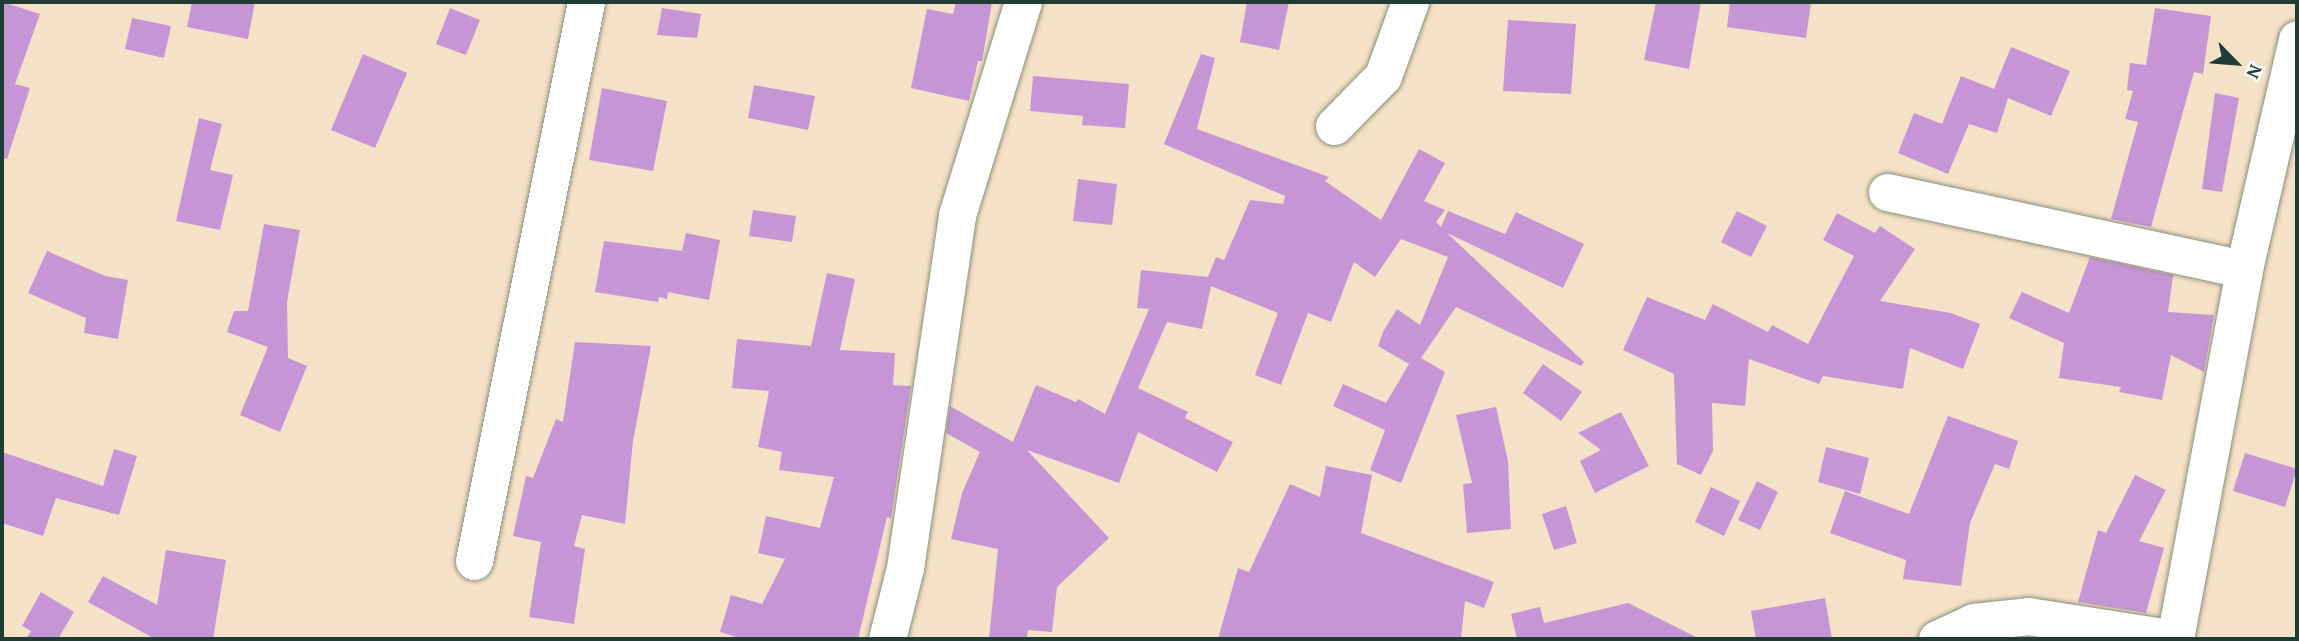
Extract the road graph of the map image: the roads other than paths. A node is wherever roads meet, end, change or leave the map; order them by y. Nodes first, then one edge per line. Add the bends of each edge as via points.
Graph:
1 (586, 2) edge
2 (1023, 2) edge
3 (1410, 2) edge
4 (2297, 39) edge
5 (1334, 125) dead end
6 (1887, 192) dead end
7 (2244, 269) junction
8 (474, 561) dead end
9 (887, 639) edge
10 (1937, 639) edge
11 (2175, 639) edge

1 - 8 street
2 - 9 street via 957,215 905,568
3 - 5 street via 1383,76
4 - 7 street
6 - 7 street
7 - 11 street
10 - 11 street via 1974,622 2028,616

